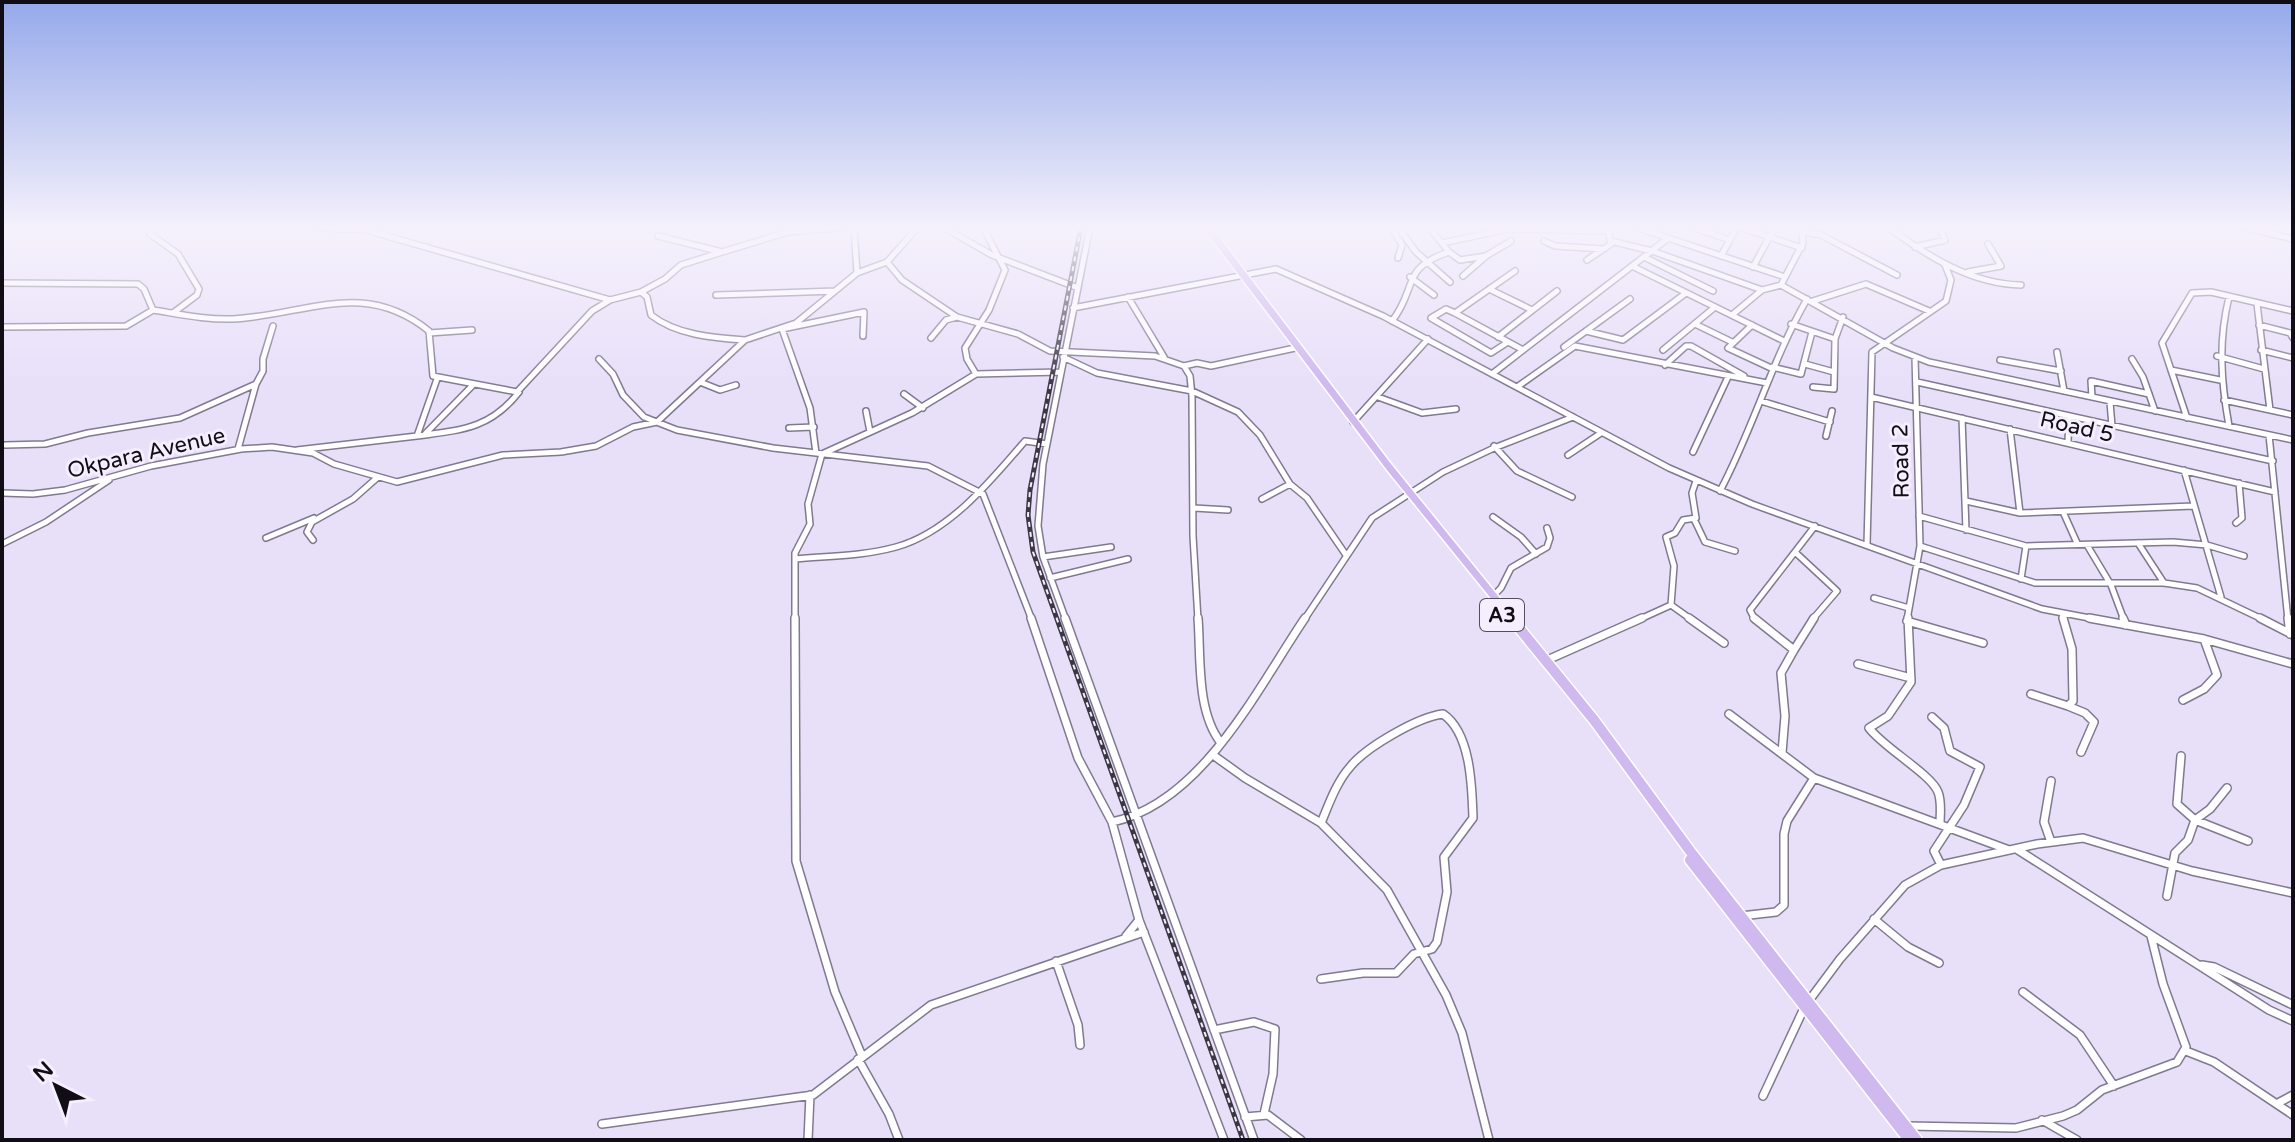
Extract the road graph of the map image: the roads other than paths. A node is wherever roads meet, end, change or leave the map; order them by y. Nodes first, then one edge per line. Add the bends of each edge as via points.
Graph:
1 (194, 280) edge
2 (541, 280) edge
3 (663, 280) edge
4 (848, 280) edge
5 (902, 280) edge
6 (1002, 280) edge
7 (1063, 280) edge
8 (1080, 280) edge
9 (1215, 280) edge
10 (1246, 280) edge
11 (1246, 280) edge
12 (1302, 280) edge
13 (1409, 280) edge
14 (1414, 280) edge
15 (1502, 280) edge
16 (1613, 280) edge
17 (1661, 280) edge
18 (1694, 280) edge
19 (1735, 280) edge
20 (1782, 280) edge
21 (1951, 280) edge
22 (1987, 280) edge
23 (2, 283) edge
24 (1781, 285) junction
25 (2021, 285) dead end
26 (1078, 288) junction
27 (1489, 289) junction
28 (1762, 290) junction
29 (835, 291) junction
30 (1557, 291) dead end
31 (641, 292) junction
32 (1686, 293) junction
33 (716, 295) dead end
34 (1434, 295) dead end
35 (1128, 297) junction
36 (2229, 297) junction
37 (1630, 299) dead end
38 (610, 300) junction
39 (1810, 300) junction
40 (1702, 301) junction
41 (2257, 304) junction
42 (1715, 307) junction
43 (1073, 308) junction
44 (153, 310) junction
45 (1532, 310) junction
46 (1929, 311) junction
47 (2293, 311) edge
48 (173, 313) junction
49 (1455, 313) junction
50 (1732, 315) junction
51 (957, 317) junction
52 (1843, 317) junction
53 (1392, 320) junction
54 (981, 323) junction
55 (1695, 324) junction
56 (1791, 324) junction
57 (1752, 325) junction
58 (2259, 325) junction
59 (273, 326) dead end
60 (2, 327) edge
61 (782, 329) junction
62 (472, 330) dead end
63 (1585, 331) junction
64 (1812, 332) junction
65 (429, 333) junction
66 (863, 336) dead end
67 (1498, 337) junction
68 (931, 338) dead end
69 (2293, 338) edge
70 (1428, 339) junction
71 (1835, 339) junction
72 (745, 340) junction
73 (1675, 340) junction
74 (1784, 341) junction
75 (1508, 342) junction
76 (1732, 342) junction
77 (1886, 343) junction
78 (1686, 346) junction
79 (1295, 348) junction
80 (1523, 350) junction
81 (1663, 350) dead end
82 (2261, 350) junction
83 (2057, 352) dead end
84 (1063, 355) junction
85 (2217, 356) junction
86 (1164, 357) junction
87 (1915, 357) junction
88 (2293, 358) edge
89 (599, 359) dead end
90 (2132, 359) dead end
91 (2000, 360) dead end
92 (1805, 364) junction
93 (1665, 365) junction
94 (1184, 366) junction
95 (1772, 368) junction
96 (2264, 369) junction
97 (2171, 370) junction
98 (2061, 371) junction
99 (1061, 372) junction
100 (1834, 372) junction
101 (976, 374) junction
102 (1492, 374) junction
103 (1728, 377) junction
104 (1747, 378) junction
105 (437, 379) junction
106 (2220, 380) junction
107 (700, 382) junction
108 (1917, 382) junction
109 (1324, 383) junction
110 (1767, 383) junction
111 (256, 384) junction
112 (473, 385) junction
113 (736, 385) dead end
114 (1514, 386) junction
115 (1813, 387) dead end
116 (1192, 391) junction
117 (2064, 391) junction
118 (520, 392) junction
119 (904, 394) dead end
120 (2149, 394) junction
121 (1378, 397) junction
122 (1871, 397) junction
123 (2092, 397) junction
124 (2224, 400) junction
125 (1761, 401) junction
126 (2110, 402) junction
127 (923, 408) junction
128 (1917, 408) junction
129 (1456, 409) dead end
130 (2270, 410) junction
131 (866, 411) dead end
132 (1832, 411) dead end
133 (2155, 411) junction
134 (2293, 415) edge
135 (1348, 416) junction
136 (2069, 416) junction
137 (1573, 417) junction
138 (1962, 418) junction
139 (2187, 418) junction
140 (657, 422) junction
141 (1830, 422) junction
142 (2112, 426) junction
143 (2229, 426) junction
144 (814, 427) junction
145 (789, 428) dead end
146 (2010, 429) junction
147 (870, 432) junction
148 (1601, 433) junction
149 (2269, 435) junction
150 (421, 436) junction
151 (1826, 436) dead end
152 (2293, 440) edge
153 (2068, 442) junction
154 (1047, 444) junction
155 (5, 445) dead end
156 (1494, 446) junction
157 (238, 449) junction
158 (295, 450) junction
159 (1693, 452) dead end
160 (819, 454) junction
161 (1568, 455) dead end
162 (2273, 461) junction
163 (2184, 470) junction
164 (115, 476) junction
165 (378, 477) junction
166 (1696, 481) junction
167 (2239, 483) junction
168 (1290, 484) junction
169 (979, 490) junction
170 (1720, 491) junction
171 (2275, 492) junction
172 (2, 493) edge
173 (1406, 493) junction
174 (1572, 497) dead end
175 (1262, 499) dead end
176 (1966, 501) junction
177 (2193, 506) junction
178 (1194, 508) junction
179 (1228, 510) dead end
180 (2020, 513) junction
181 (2064, 514) junction
182 (321, 515) junction
183 (1919, 516) junction
184 (1493, 517) dead end
185 (1694, 519) junction
186 (2236, 523) dead end
187 (1815, 526) junction
188 (1547, 528) dead end
189 (1966, 530) junction
190 (266, 538) dead end
191 (313, 540) dead end
192 (2077, 543) junction
193 (2138, 543) junction
194 (2, 544) edge
195 (1867, 545) junction
196 (2087, 545) junction
197 (2207, 545) junction
198 (1920, 546) junction
199 (2026, 546) junction
200 (1111, 547) dead end
201 (1735, 551) dead end
202 (1795, 552) junction
203 (1536, 554) junction
204 (1346, 555) junction
205 (2244, 556) dead end
206 (1043, 557) junction
207 (796, 559) junction
208 (1128, 559) dead end
209 (1917, 565) junction
210 (1050, 578) junction
211 (2021, 579) junction
212 (2164, 583) junction
213 (2111, 585) junction
214 (1493, 596) junction
215 (2221, 597) junction
216 (1874, 598) dead end
217 (1671, 605) junction
218 (1909, 608) junction
219 (2062, 613) junction
220 (1907, 621) junction
221 (2126, 625) junction
222 (2292, 634) edge
223 (2204, 639) junction
224 (1724, 643) dead end
225 (1983, 643) dead end
226 (1794, 650) junction
227 (1545, 661) junction
228 (1858, 664) dead end
229 (2293, 664) edge
230 (1911, 678) junction
231 (2031, 694) dead end
232 (2183, 700) dead end
233 (2068, 706) junction
234 (1729, 714) dead end
235 (1932, 717) dead end
236 (1221, 743) junction
237 (2081, 752) dead end
238 (1782, 753) junction
239 (1213, 755) junction
240 (2181, 756) dead end
241 (1814, 778) junction
242 (2051, 781) dead end
243 (1641, 786) junction
244 (2227, 788) dead end
245 (1137, 817) junction
246 (2195, 820) junction
247 (1112, 822) junction
248 (1321, 823) junction
249 (1940, 824) junction
250 (1951, 828) junction
251 (2248, 841) dead end
252 (2051, 842) junction
253 (2013, 850) junction
254 (2171, 863) junction
255 (1941, 865) junction
256 (2293, 893) edge
257 (2167, 896) dead end
258 (1741, 916) junction
259 (1874, 919) junction
260 (1139, 920) junction
261 (1144, 932) junction
262 (1126, 936) junction
263 (2151, 936) junction
264 (1422, 953) junction
265 (1056, 961) junction
266 (1939, 963) dead end
267 (2199, 964) junction
268 (1321, 979) dead end
269 (2023, 992) dead end
270 (1807, 1003) junction
271 (2293, 1005) edge
272 (2293, 1021) edge
273 (1214, 1030) junction
274 (1080, 1045) dead end
275 (2186, 1051) junction
276 (860, 1057) junction
277 (2114, 1086) junction
278 (810, 1095) junction
279 (2293, 1095) edge
280 (1763, 1096) dead end
281 (2278, 1103) junction
282 (1264, 1114) junction
283 (2293, 1115) edge
284 (1245, 1117) junction
285 (2042, 1120) junction
286 (602, 1124) dead end
287 (1907, 1126) junction
288 (808, 1140) edge
289 (899, 1140) edge
290 (1224, 1140) edge
291 (1254, 1140) edge
292 (1301, 1140) edge
293 (1489, 1140) edge
294 (1909, 1140) edge
295 (1917, 1140) edge
296 (2077, 1140) edge

1 - 48 street via 197,295
2 - 38 street
3 - 31 street
4 - 29 street, Okpara Avenue
5 - 51 street
6 - 54 street
7 - 26 street
8 - 26 street
9 - 35 street
10 - 79 main road, A3
11 - 109 main road, A3
12 - 53 street
13 - 53 street via 1401,311
14 - 34 street
15 - 27 street
16 - 80 street
17 - 32 street
18 - 40 street via 1715,290
19 - 28 street
20 - 24 street
21 - 46 street via 1946,301
22 - 25 street
23 - 44 street via 138,284
24 - 28 street
24 - 39 street
26 - 43 street
27 - 45 street
27 - 49 street
28 - 50 street
29 - 33 street
29 - 61 street, Okpara Avenue
30 - 45 street
31 - 38 street
31 - 72 street via 655,319
32 - 40 street
32 - 63 street via 1623,340
35 - 43 street
35 - 86 street
36 - 41 street
36 - 85 street
36 - 97 street via 2191,294 2163,337
37 - 63 street
38 - 118 street via 588,315
39 - 46 street via 1866,284
39 - 52 street
39 - 56 street
40 - 42 street
41 - 47 street
41 - 58 street
42 - 50 street
42 - 55 street
43 - 84 street
44 - 48 street
44 - 60 street via 126,326
45 - 67 street
46 - 77 street
48 - 65 street via 231,319 358,302 392,305
49 - 67 street
49 - 75 street via 1442,309 1431,318 1491,353
50 - 57 street
51 - 54 street
51 - 68 street via 943,323
52 - 71 street
52 - 77 street
53 - 70 street
54 - 84 street
54 - 101 street via 965,348
55 - 73 street
55 - 76 street
56 - 64 street
56 - 74 street
57 - 74 street
57 - 76 street
58 - 69 street
58 - 82 street
59 - 111 street
61 - 66 street via 864,312
61 - 72 street, Okpara Avenue
61 - 144 street
62 - 65 street
63 - 114 street
64 - 71 street
64 - 92 street
65 - 105 street
67 - 75 street
70 - 102 street
70 - 121 street
71 - 100 street
72 - 107 street, Okpara Avenue
73 - 78 street
73 - 81 street
74 - 95 street
75 - 80 street
76 - 95 street via 1731,350
77 - 87 street
77 - 122 street via 1871,355
78 - 93 street
78 - 104 street
79 - 94 street via 1214,366
79 - 109 main road, A3
80 - 102 street
82 - 88 street
82 - 96 street
83 - 98 street
84 - 86 street
84 - 99 street
84 - 116 street via 1097,373
85 - 96 street
85 - 106 street
86 - 94 street
87 - 108 street, Road 2
87 - 117 street
89 - 140 street via 629,402
90 - 120 street
91 - 98 street
92 - 95 street via 1801,374
92 - 100 street
93 - 103 street
93 - 114 street via 1575,346
94 - 116 street
95 - 110 street
96 - 130 street
97 - 106 street
97 - 139 street
98 - 117 street
99 - 101 street
99 - 154 street
100 - 115 street via 1834,390
101 - 127 street
102 - 114 street
103 - 104 street
103 - 159 street
104 - 110 street
105 - 112 street
105 - 150 street via 430,387
106 - 124 street
107 - 113 street via 720,390
107 - 140 street, Okpara Avenue
108 - 128 street, Road 2
108 - 136 street
109 - 135 main road, A3
110 - 125 street
111 - 155 street via 180,418 45,444
111 - 157 street
112 - 118 street
112 - 150 street
114 - 137 street
116 - 168 street via 1249,422
116 - 178 street
117 - 123 street
118 - 150 street via 497,419 484,425
119 - 127 street
120 - 123 street via 2091,381
120 - 133 street
121 - 129 street via 1422,413
121 - 135 street
122 - 128 street, Road 5
122 - 195 street
123 - 126 street
124 - 130 street
124 - 143 street
125 - 141 street
125 - 170 street
126 - 133 street
126 - 142 street
127 - 147 street
128 - 138 street, Road 5
128 - 183 street, Road 2
130 - 134 street
131 - 147 street
132 - 141 street
133 - 139 street
135 - 173 main road, A3
136 - 142 street
136 - 153 street
137 - 148 street
137 - 156 street
138 - 146 street, Road 5
138 - 176 street
139 - 143 street
140 - 160 street via 694,435
140 - 165 street, Okpara Avenue via 581,450 503,455 412,481
141 - 151 street
142 - 162 street
143 - 149 street
144 - 145 street
144 - 160 street
146 - 153 street, Road 5
146 - 180 street
147 - 160 street
148 - 161 street
148 - 166 street
149 - 152 street
149 - 162 street
150 - 158 street
153 - 163 street, Road 5
154 - 169 street via 1025,441
154 - 206 street via 1038,526
156 - 173 street
156 - 174 street via 1517,471
157 - 158 street, Okpara Avenue
157 - 164 street, Okpara Avenue
158 - 165 street, Okpara Avenue
160 - 169 street via 928,466
160 - 207 street via 819,474 808,504 810,524
162 - 171 street
163 - 167 street, Road 5
163 - 177 street
164 - 172 street, Okpara Avenue via 65,490
164 - 194 street
165 - 182 street via 353,499
166 - 170 street
166 - 185 street
167 - 171 street, Road 5
167 - 186 street via 2242,518
168 - 175 street
168 - 204 street via 1307,498
169 - 207 street via 912,542
169 - 247 street via 1017,576 1078,758
170 - 187 street
171 - 222 street
173 - 204 street via 1372,518
173 - 214 main road, A3
173 - 243 main road, A3
176 - 180 street
176 - 189 street
177 - 181 street
177 - 197 street
178 - 179 street
178 - 236 street via 1202,680 1211,730
180 - 181 street
181 - 192 street
182 - 190 street
182 - 191 street via 307,532
183 - 189 street
183 - 198 street, Road 2
184 - 203 street
185 - 201 street via 1705,542
185 - 217 street via 1685,519 1666,537 1674,566
187 - 195 street
187 - 202 street
188 - 203 street via 1549,543
189 - 199 street
192 - 196 street
192 - 199 street
193 - 196 street
193 - 197 street
193 - 212 street
195 - 209 street
196 - 213 street
197 - 205 street
197 - 215 street
198 - 209 street, Road 2
198 - 211 street
199 - 211 street
200 - 206 street
202 - 226 street via 1837,591
202 - 226 street via 1750,610 1755,620
203 - 214 street via 1511,568
204 - 236 street
206 - 210 street
207 - 276 street via 795,852 824,957
208 - 210 street
209 - 218 street, Road 2
209 - 219 street
210 - 245 street
211 - 213 street
212 - 213 street
212 - 215 street
213 - 221 street
214 - 227 main road, A3
215 - 222 street
216 - 218 street
217 - 224 street
217 - 227 street
218 - 220 street, Road 2
219 - 221 street
219 - 233 street via 2074,671 2073,701
220 - 225 street
220 - 230 street, Road 2
221 - 223 street
223 - 229 street
223 - 232 street via 2217,675
226 - 238 street via 1781,673
227 - 243 main road, A3
228 - 230 street
230 - 249 street via 1894,710 1869,728 1938,790
231 - 233 street
233 - 237 street via 2094,722
234 - 238 street
235 - 250 street via 1944,728 1950,751 1980,767
236 - 239 street
238 - 241 street
239 - 245 street
239 - 248 street
240 - 246 street via 2177,804
241 - 249 street
241 - 258 street via 1787,821 1784,905 1776,912
242 - 252 street via 2044,822
243 - 258 main road, A3
243 - 270 main road, A3 via 1684,853
244 - 246 street
245 - 247 street
245 - 273 street
246 - 251 street
246 - 254 street
247 - 260 street
248 - 264 street via 1387,890
248 - 264 street via 1355,760 1413,724 1447,716 1465,753 1473,818 1444,857 1447,892 1442,924 1435,946
249 - 250 street
250 - 253 street
250 - 255 street via 1934,851
252 - 253 street
252 - 254 street via 2101,841
253 - 255 street
253 - 263 street
254 - 256 street
254 - 257 street
255 - 259 street via 1905,885
258 - 270 main road, A3
259 - 266 street via 1908,947
259 - 270 street
260 - 261 street
260 - 262 street
261 - 262 street
261 - 290 street
262 - 265 street
263 - 267 street
263 - 275 street
264 - 268 street via 1414,954 1396,973
264 - 293 street via 1462,1033
265 - 274 street
265 - 276 street via 931,1005
267 - 271 street
267 - 272 street
269 - 277 street via 2080,1035
270 - 280 street
270 - 287 main road, A3
270 - 294 main road, A3
273 - 282 street via 1245,1022 1275,1029
273 - 284 street
275 - 277 street via 2177,1062
275 - 281 street via 2214,1062
276 - 278 street
276 - 289 street
277 - 285 street via 2077,1110
278 - 286 street
278 - 288 street
279 - 281 street
281 - 283 street
282 - 284 street
282 - 292 street
284 - 291 street
285 - 287 street via 2016,1128
285 - 296 street
287 - 295 main road, A3

